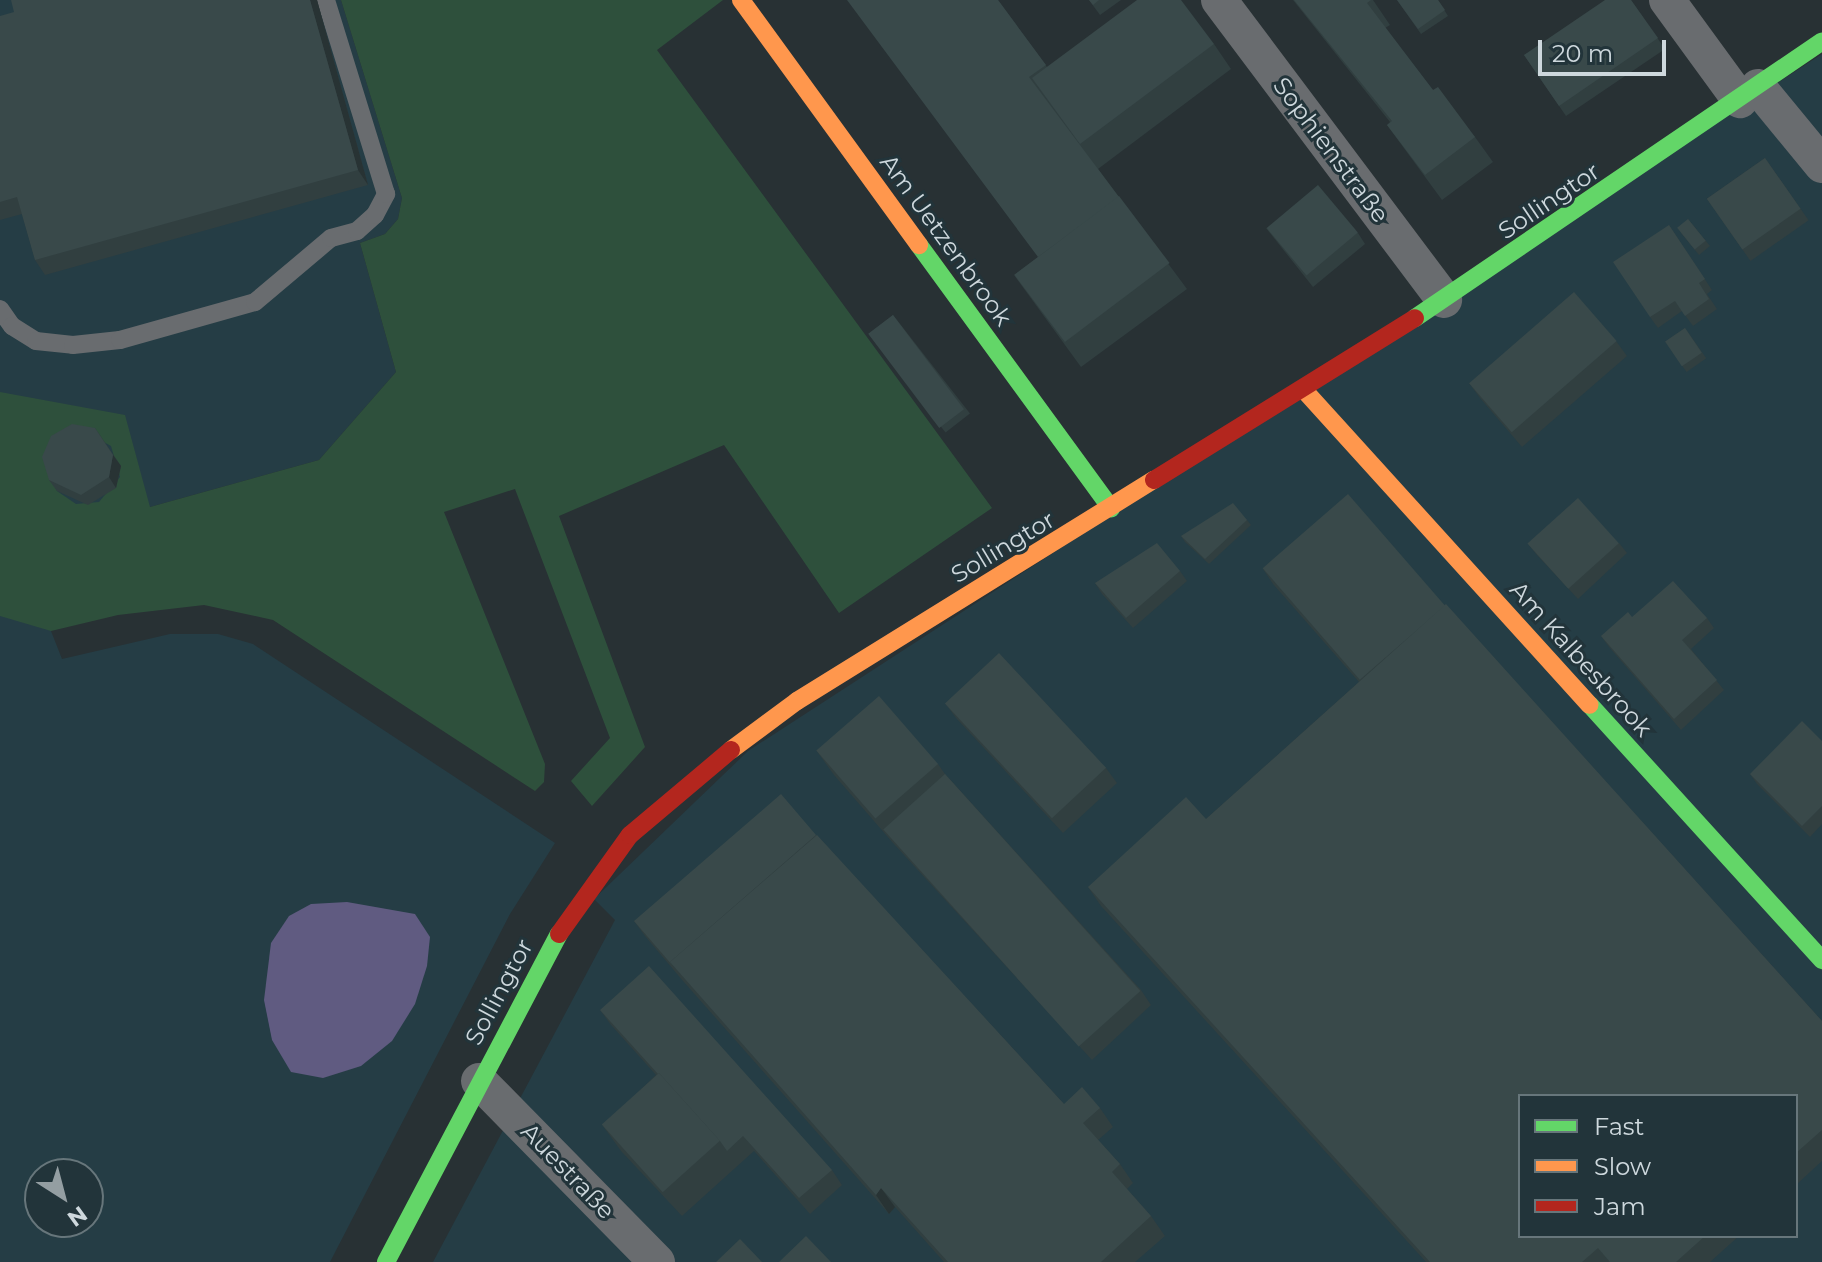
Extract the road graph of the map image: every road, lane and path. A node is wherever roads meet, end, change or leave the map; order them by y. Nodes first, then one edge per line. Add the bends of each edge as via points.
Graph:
1 (326, 0) edge
2 (741, 0) edge
3 (1219, 0) edge
4 (1667, 0) edge
5 (1822, 41) edge
6 (1749, 94) junction
7 (1822, 165) edge
8 (1444, 300) junction
9 (0, 309) edge
10 (1304, 390) junction
11 (1111, 508) junction
12 (1822, 960) edge
13 (479, 1081) junction
14 (386, 1262) edge
15 (657, 1262) edge

1 - 9 lane via 386,194 375,215 357,231 331,238 255,302 120,340 73,345 36,341 12,326
2 - 11 main road, Am Uetzenbrook
3 - 8 street, Sophienstraße
4 - 6 street
5 - 6 main road, Sollingtor
6 - 7 street
6 - 8 main road, Sollingtor
8 - 10 main road, Sollingtor
10 - 11 main road, Sollingtor
10 - 12 main road, Am Kalbesbrook
11 - 13 main road, Sollingtor via 797,701 687,783 630,835 596,878 545,954
13 - 14 main road, Sollingtor
13 - 15 street, Auestraße

